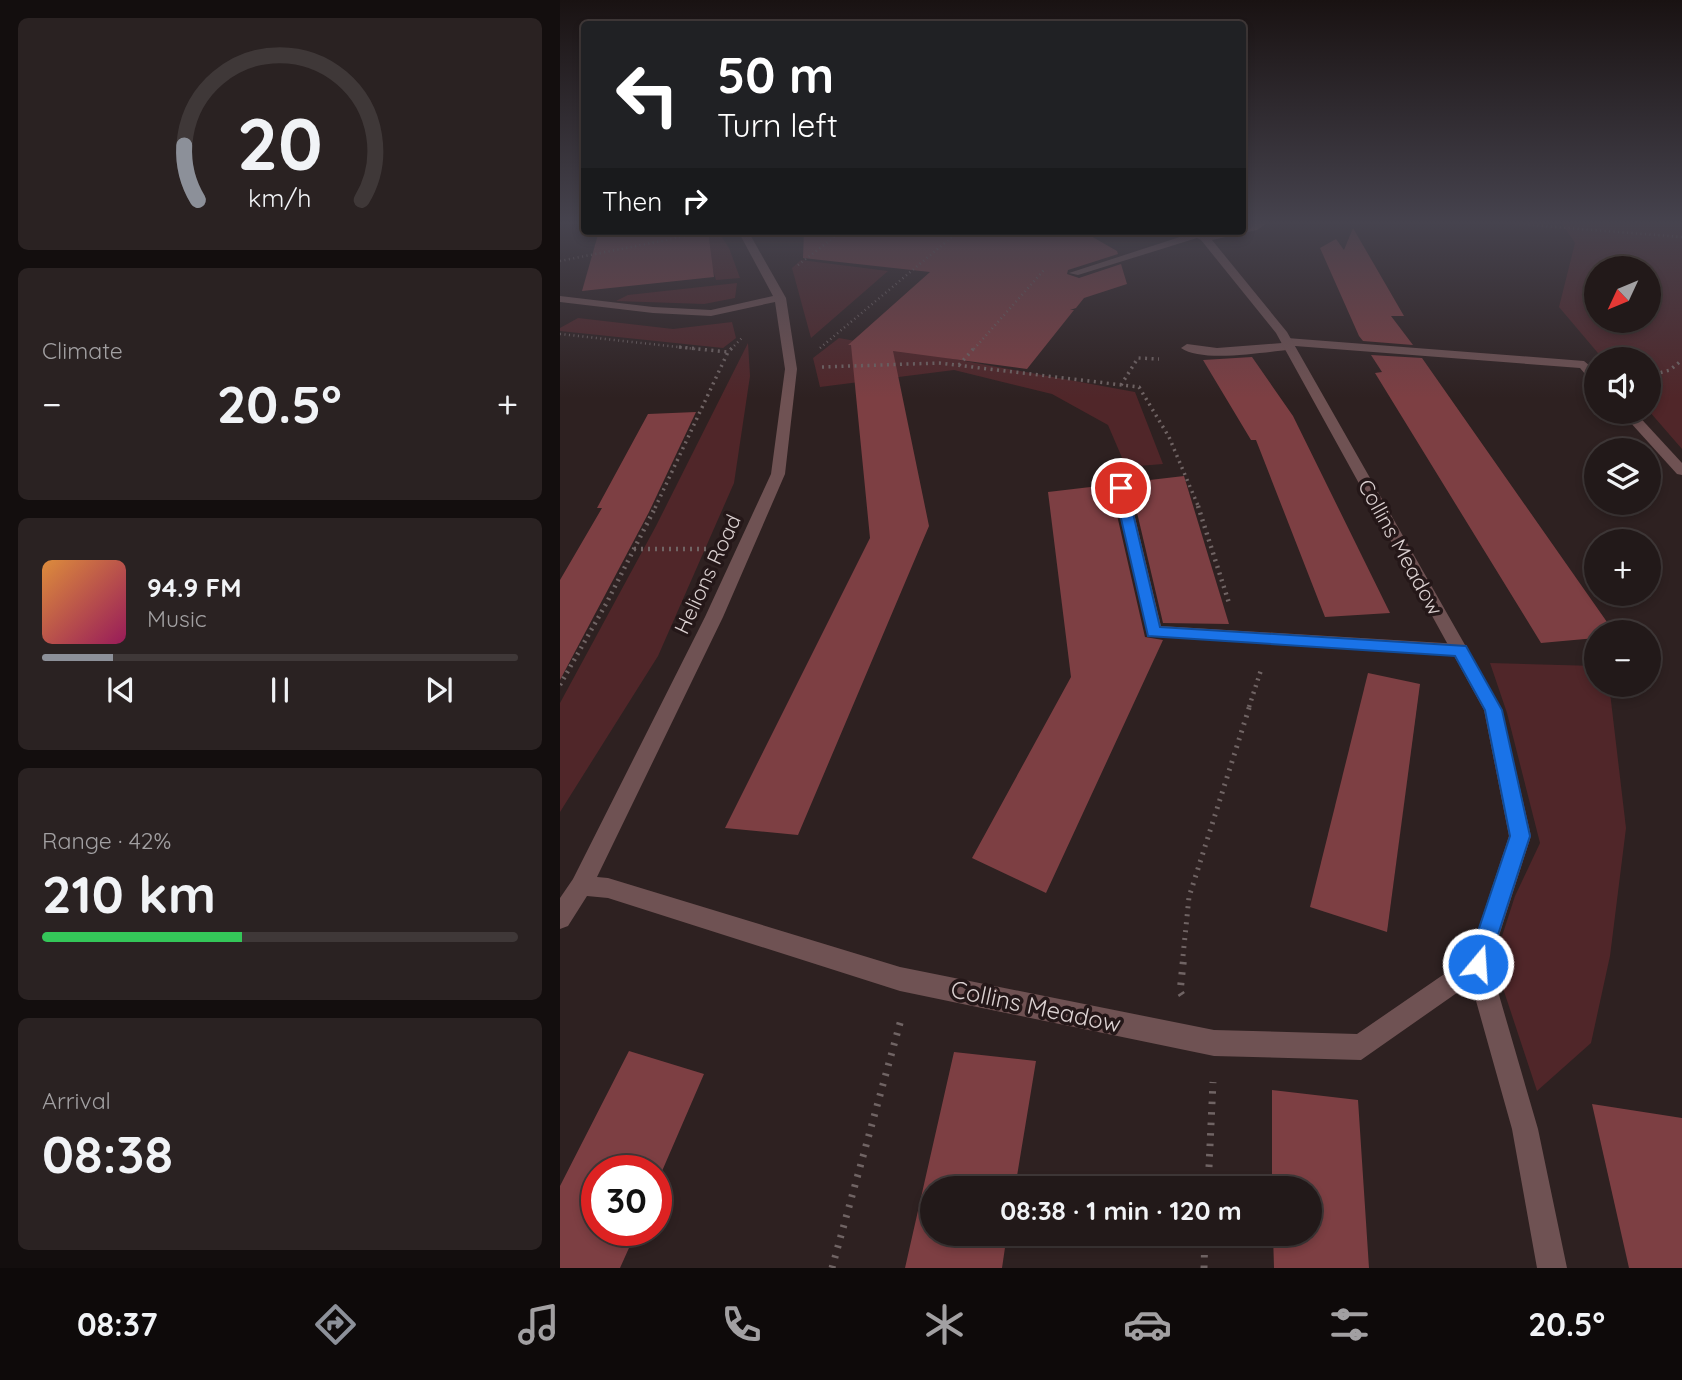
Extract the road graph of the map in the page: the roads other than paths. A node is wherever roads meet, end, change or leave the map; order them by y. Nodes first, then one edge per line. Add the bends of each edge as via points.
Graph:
1 (770, 280) edge
2 (1235, 280) edge
3 (776, 291) junction
4 (560, 299) edge
5 (1288, 344) junction
6 (1187, 348) road end
7 (1584, 365) edge
8 (1638, 424) edge
9 (1682, 471) edge
10 (1121, 488) dead end
11 (1460, 650) junction
12 (581, 886) junction
13 (560, 918) edge
14 (1478, 964) junction
15 (1552, 1268) edge

1 - 3 street, Helions Road
2 - 5 street, Collins Meadow
3 - 4 street via 711,313
3 - 12 street, Helions Road via 791,368 778,474 714,617
5 - 6 street via 1217,352
5 - 7 street
5 - 11 street, Collins Meadow
8 - 9 street
10 - 11 street via 1154,632
11 - 14 street, Collins Meadow via 1493,710 1520,836
12 - 13 street, Helions Road
12 - 14 street, Collins Meadow via 608,888 912,980 1214,1043 1361,1047
14 - 15 street via 1525,1129

